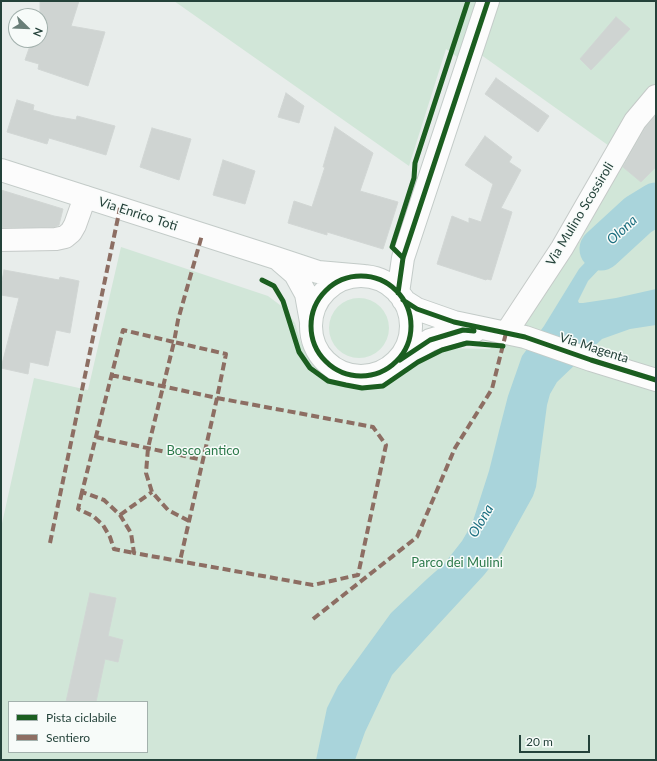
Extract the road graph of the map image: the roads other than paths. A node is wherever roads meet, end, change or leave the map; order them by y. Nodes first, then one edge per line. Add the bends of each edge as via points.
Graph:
1 (488, 1) edge
2 (656, 96) edge
3 (1, 170) edge
4 (85, 197) junction
5 (1, 240) edge
6 (276, 258) junction
7 (387, 288) junction
8 (311, 322) junction
9 (508, 333) junction
10 (393, 364) junction
11 (656, 380) edge

1 - 7 street via 403,258 388,274
2 - 9 street, Via Mulino Scossiroli via 634,121 562,248
3 - 4 street, Via Enrico Toti
4 - 5 street via 75,225 64,237
4 - 6 street, Via Enrico Toti
6 - 7 street, Via Enrico Toti via 318,272
6 - 8 street, Via Enrico Toti via 295,274 306,294
7 - 8 street, Via Enrico Toti via 349,278 334,284 314,307
7 - 9 street, Via Enrico Toti via 417,309 454,322
7 - 10 street, Via Enrico Toti via 409,313 408,340
8 - 10 street, Via Enrico Toti via 312,339 319,354 341,372 363,376 379,373
9 - 10 street, Via Enrico Toti via 463,330 430,340
9 - 11 street, Via Magenta

